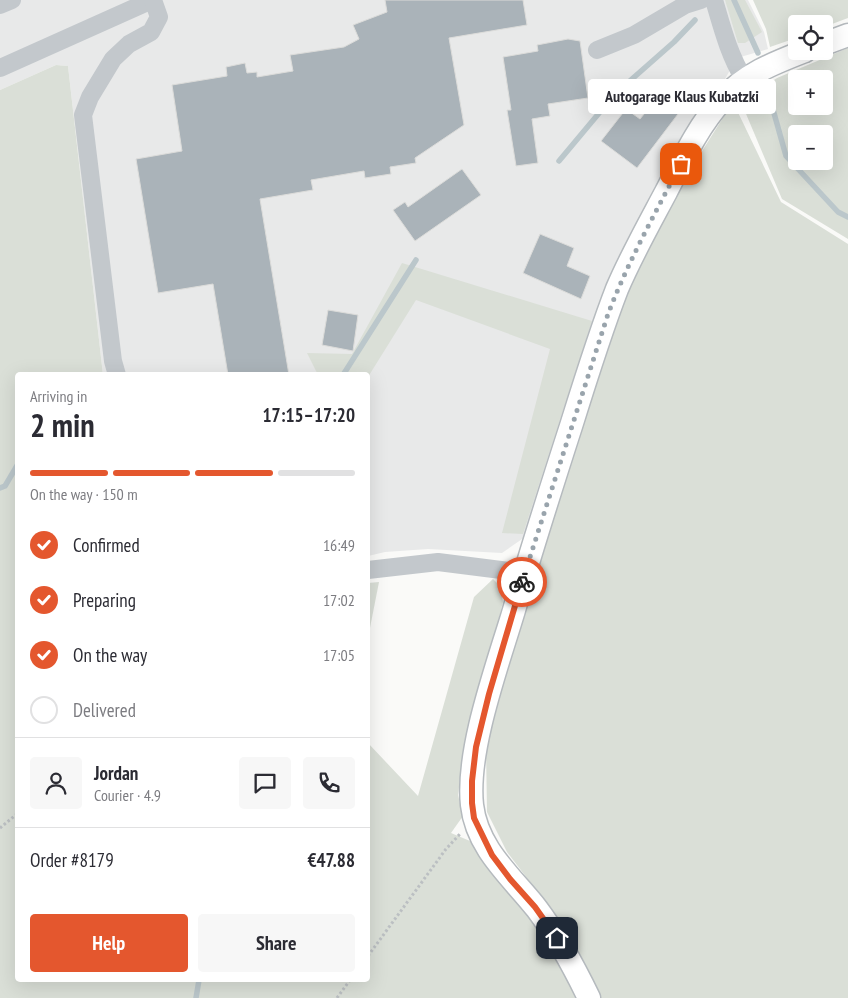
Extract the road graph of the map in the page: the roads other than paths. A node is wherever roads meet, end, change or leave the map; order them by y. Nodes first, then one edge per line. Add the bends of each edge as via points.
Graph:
1 (12, 0) edge
2 (153, 0) edge
3 (702, 0) edge
4 (714, 0) edge
5 (0, 5) edge
6 (848, 35) edge
7 (833, 41) edge
8 (597, 50) dead end
9 (788, 58) edge
10 (0, 68) edge
11 (744, 79) junction
12 (116, 372) edge
13 (370, 570) edge
14 (525, 573) junction
15 (589, 998) edge

1 - 5 street
2 - 10 street
2 - 12 street via 159,17 151,32 129,44 113,59 83,114
3 - 8 street via 685,5 634,35
4 - 11 street via 728,47
6 - 7 main road
9 - 11 main road
11 - 14 main road via 707,119 619,286
13 - 14 street via 438,562
14 - 15 main road via 476,747 472,781 474,818 492,855 557,938

